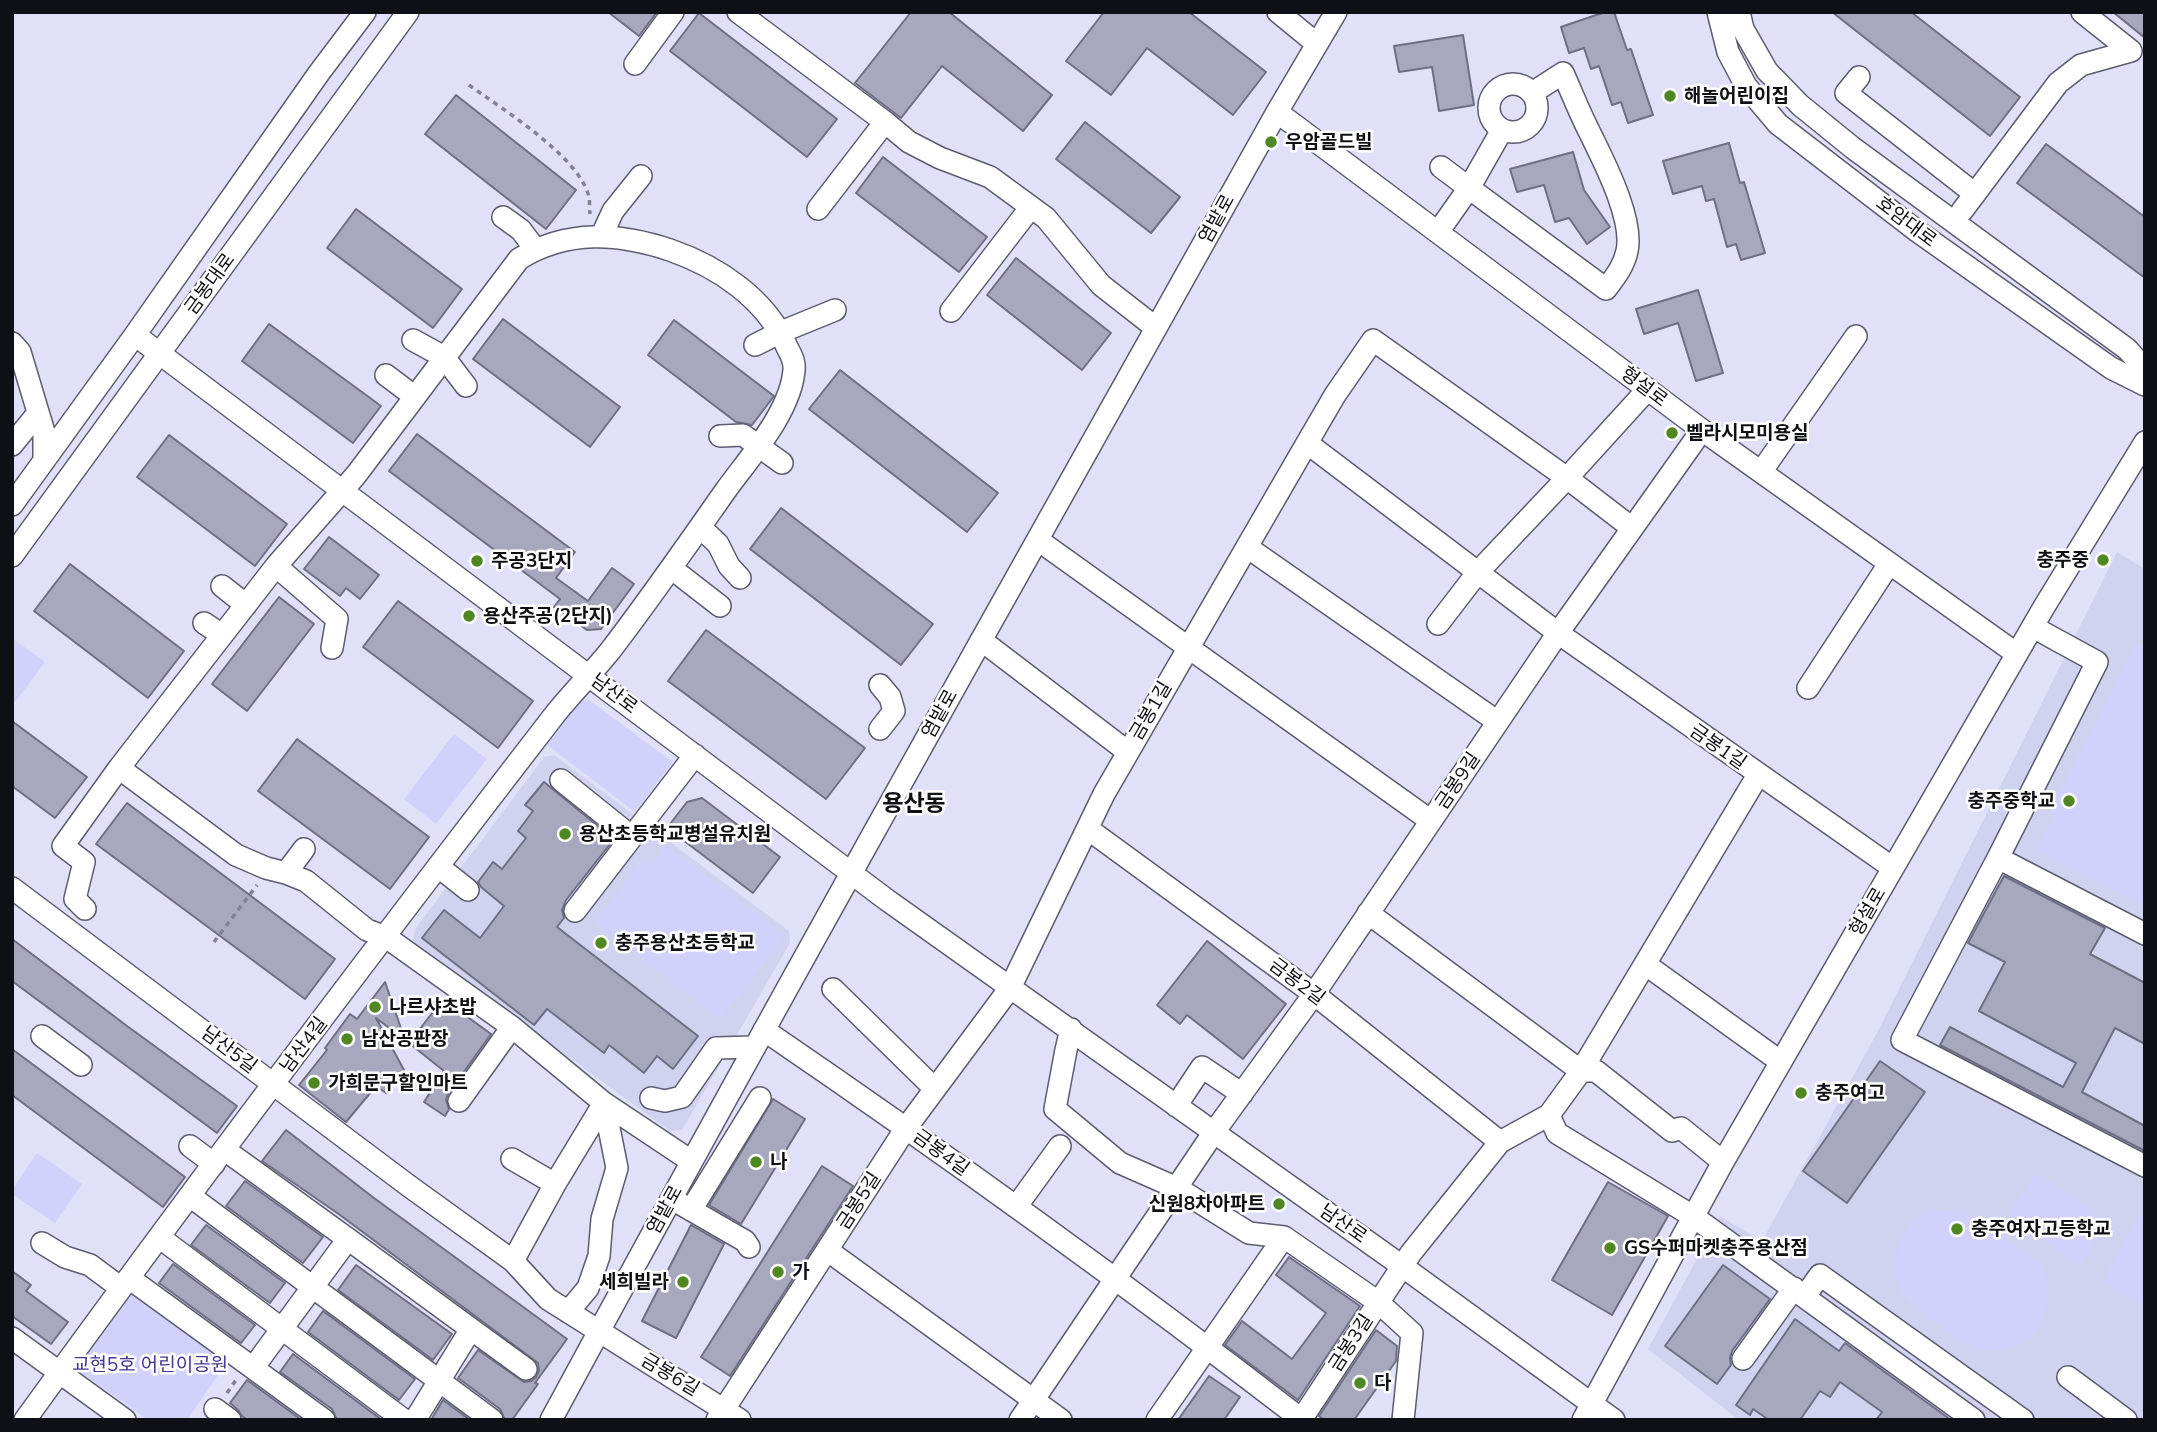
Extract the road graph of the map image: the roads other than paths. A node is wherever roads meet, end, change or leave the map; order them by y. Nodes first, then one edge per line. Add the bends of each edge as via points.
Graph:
1 (365, 12) edge
2 (408, 12) edge
3 (673, 12) edge
4 (738, 12) edge
5 (1278, 12) edge
6 (1336, 12) edge
7 (1718, 12) edge
8 (1739, 12) edge
9 (2082, 12) edge
10 (1317, 44) junction
11 (2138, 49) edge
12 (635, 64) dead end
13 (1859, 77) dead end
14 (1532, 93) junction
15 (1277, 112) junction
16 (885, 122) junction
17 (1502, 130) junction
18 (1441, 167) dead end
19 (641, 176) dead end
20 (1469, 188) junction
21 (1975, 194) junction
22 (1031, 207) junction
23 (818, 209) dead end
24 (503, 218) dead end
25 (1957, 219) junction
26 (1438, 232) junction
27 (596, 236) junction
28 (535, 249) junction
29 (835, 310) dead end
30 (951, 312) dead end
31 (1156, 328) junction
32 (781, 332) junction
33 (135, 335) junction
34 (1856, 336) dead end
35 (413, 340) dead end
36 (12, 343) edge
37 (755, 345) dead end
38 (160, 353) junction
39 (444, 357) junction
40 (2145, 369) edge
41 (386, 375) dead end
42 (2145, 385) edge
43 (466, 386) dead end
44 (1648, 389) junction
45 (415, 397) junction
46 (38, 412) junction
47 (1702, 430) junction
48 (720, 436) dead end
49 (2145, 442) edge
50 (1307, 443) junction
51 (12, 445) edge
52 (758, 446) junction
53 (44, 461) junction
54 (782, 463) dead end
55 (1761, 472) junction
56 (1567, 478) junction
57 (342, 491) junction
58 (12, 505) edge
59 (700, 527) junction
60 (1632, 528) junction
61 (1038, 540) junction
62 (1247, 547) junction
63 (12, 556) edge
64 (1889, 564) junction
65 (276, 566) junction
66 (671, 568) junction
67 (1478, 572) junction
68 (740, 578) dead end
69 (222, 586) dead end
70 (246, 605) junction
71 (720, 606) dead end
72 (204, 623) dead end
73 (1438, 624) dead end
74 (2032, 627) junction
75 (1558, 633) junction
76 (222, 635) junction
77 (981, 640) junction
78 (332, 648) dead end
79 (1188, 648) junction
80 (2017, 654) junction
81 (589, 675) junction
82 (880, 685) dead end
83 (1808, 688) dead end
84 (1497, 722) junction
85 (880, 729) dead end
86 (1128, 752) junction
87 (695, 755) junction
88 (119, 768) junction
89 (1758, 775) junction
90 (561, 780) dead end
91 (1431, 821) junction
92 (1088, 829) junction
93 (632, 837) junction
94 (304, 849) dead end
95 (1998, 858) junction
96 (439, 867) junction
97 (1893, 868) junction
98 (286, 873) junction
99 (851, 873) junction
100 (12, 888) edge
101 (468, 890) dead end
102 (85, 909) dead end
103 (575, 911) dead end
104 (1368, 913) junction
105 (2145, 934) edge
106 (386, 937) junction
107 (1645, 964) junction
108 (1010, 988) junction
109 (833, 989) dead end
110 (1314, 994) junction
111 (512, 1027) junction
112 (1071, 1029) junction
113 (42, 1036) dead end
114 (759, 1038) junction
115 (1781, 1062) junction
116 (81, 1065) dead end
117 (1581, 1071) junction
118 (274, 1083) junction
119 (934, 1088) junction
120 (1242, 1094) junction
121 (651, 1098) dead end
122 (760, 1098) dead end
123 (459, 1101) dead end
124 (604, 1103) junction
125 (1176, 1106) junction
126 (1549, 1115) junction
127 (906, 1128) junction
128 (1214, 1132) junction
129 (1500, 1142) junction
130 (190, 1146) dead end
131 (1060, 1146) dead end
132 (219, 1157) junction
133 (512, 1159) dead end
134 (691, 1161) junction
135 (1723, 1162) junction
136 (2145, 1166) edge
137 (555, 1184) junction
138 (1177, 1188) junction
139 (190, 1196) junction
140 (671, 1198) junction
141 (1016, 1207) junction
142 (691, 1210) junction
143 (1694, 1217) junction
144 (159, 1237) junction
145 (1284, 1237) junction
146 (348, 1240) junction
147 (42, 1244) dead end
148 (750, 1247) dead end
149 (827, 1250) junction
150 (513, 1261) junction
151 (1402, 1266) junction
152 (1116, 1278) junction
153 (125, 1283) junction
154 (313, 1288) junction
155 (1799, 1292) junction
156 (1378, 1302) junction
157 (568, 1311) junction
158 (471, 1329) junction
159 (281, 1330) junction
160 (599, 1332) junction
161 (12, 1338) edge
162 (1207, 1347) junction
163 (1743, 1359) dead end
164 (250, 1366) junction
165 (526, 1370) dead end
166 (59, 1373) junction
167 (2068, 1377) dead end
168 (440, 1381) junction
169 (1032, 1400) junction
170 (1587, 1412) edge
171 (727, 1416) edge
172 (1301, 1419) edge
173 (25, 1420) edge
174 (125, 1420) edge
175 (324, 1420) edge
176 (404, 1420) edge
177 (415, 1420) edge
178 (492, 1420) edge
179 (551, 1420) edge
180 (1020, 1420) edge
181 (1061, 1420) edge
182 (1157, 1420) edge
183 (1403, 1420) edge
184 (1614, 1420) edge
185 (1973, 1420) edge
186 (2023, 1420) edge
187 (2126, 1420) edge

1 - 33 street, 금봉대로
2 - 38 street, 금봉대로
3 - 12 street
4 - 16 street
5 - 10 street
6 - 10 street, 염밭로
7 - 42 street, 호암대로 via 1728,52 1746,86 1778,124 1928,239 2111,368
8 - 25 street, 호암대로 via 1743,29 1768,71 1800,105 1853,148
9 - 11 street
10 - 15 street, 염밭로
11 - 21 street via 2081,65 2058,83
13 - 21 street via 1846,93
14 - 17 street via 1538,108 1532,123 1518,132
14 - 17 street via 1512,84 1493,96 1492,119
14 - 20 street via 1563,73 1604,159 1626,221 1628,249 1622,267 1606,289
15 - 26 street, 형설로
15 - 31 street, 염밭로
16 - 22 street via 909,142 990,177
16 - 23 street
17 - 20 street
18 - 20 street
19 - 27 street
20 - 26 street
21 - 25 street
22 - 30 street
22 - 31 street via 1046,218 1101,285
24 - 28 street via 522,230
25 - 40 street, 호암대로 via 2127,349
26 - 44 street, 형설로
27 - 28 street
27 - 32 street, 남산4길 via 660,247 712,268 751,296
28 - 39 street via 506,274
29 - 32 street
31 - 61 street, 염밭로
32 - 37 street
32 - 52 street, 남산4길 via 795,364 792,388
33 - 38 street, 남산로
33 - 53 street, 금봉대로
34 - 55 street
35 - 39 street
36 - 46 street via 20,352
38 - 57 street, 남산로
38 - 63 street, 금봉대로
39 - 43 street
39 - 45 street
41 - 45 street
44 - 47 street, 형설로
44 - 56 street
45 - 57 street
46 - 51 street
46 - 53 street via 44,432
47 - 55 street, 형설로
47 - 60 street, 금봉9길
48 - 52 street via 743,435
49 - 74 street, 형설로
50 - 56 street, 금봉1길 via 1373,340
50 - 62 street, 금봉1길
50 - 67 street, 금봉1길
52 - 54 street
52 - 59 street, 남산4길
53 - 58 street, 금봉대로
55 - 64 street, 형설로
56 - 60 street, 금봉1길
56 - 67 street
57 - 65 street
57 - 81 street, 남산로
59 - 66 street, 남산4길
59 - 68 street via 718,544
60 - 75 street, 금봉9길
61 - 77 street, 염밭로
61 - 79 street
62 - 79 street, 금봉1길
62 - 84 street
64 - 80 street, 형설로
64 - 83 street
65 - 70 street
65 - 78 street via 337,619
66 - 71 street
66 - 81 street, 남산4길
67 - 73 street
67 - 75 street, 금봉1길
69 - 70 street
70 - 76 street
72 - 76 street
74 - 80 street, 형설로
74 - 95 street via 2097,662
75 - 84 street, 금봉9길
75 - 89 street, 금봉1길
76 - 88 street
77 - 86 street
77 - 99 street, 염밭로
79 - 86 street, 금봉1길
79 - 91 street
80 - 97 street, 형설로
81 - 87 street, 남산로
81 - 96 street, 남산4길
82 - 85 street via 894,711
84 - 91 street, 금봉9길
86 - 92 street, 금봉1길
87 - 93 street
87 - 99 street, 남산로
88 - 98 street via 236,855
88 - 102 street via 63,846 85,862 75,899
89 - 97 street, 금봉1길
89 - 107 street
90 - 93 street
91 - 104 street, 금봉9길
92 - 108 street, 금봉1길
92 - 110 street, 금봉2길
93 - 103 street
94 - 98 street
95 - 105 street
95 - 136 street via 1902,1040
96 - 101 street
96 - 106 street, 남산4길
97 - 115 street, 형설로
98 - 106 street via 306,881 368,930
99 - 108 street, 남산로
99 - 114 street, 염밭로
100 - 118 street, 남산5길
104 - 110 street, 금봉9길
104 - 117 street
106 - 111 street
106 - 118 street, 남산4길
107 - 115 street
107 - 117 street
108 - 112 street, 남산로
108 - 119 street, 금봉5길
109 - 119 street
110 - 120 street, 금봉9길
110 - 129 street, 금봉2길
111 - 123 street
111 - 124 street
112 - 125 street, 남산로
112 - 138 street via 1055,1109 1120,1163
113 - 116 street
114 - 121 street via 716,1048 682,1097
114 - 127 street, 금봉4길
114 - 134 street, 염밭로
115 - 135 street, 형설로
117 - 126 street
117 - 135 street via 1596,1071 1672,1131 1681,1128
118 - 132 street, 남산4길
118 - 150 street, 남산5길
119 - 127 street, 금봉5길
120 - 125 street via 1202,1067
120 - 128 street, 금봉9길
122 - 142 street
124 - 134 street
124 - 137 street
124 - 157 street via 617,1168 602,1219 599,1256 588,1288
125 - 128 street, 남산로
126 - 129 street
126 - 143 street via 1557,1133
127 - 141 street, 금봉4길
127 - 149 street, 금봉5길
128 - 138 street
128 - 151 street, 남산로
129 - 151 street
130 - 132 street
131 - 141 street
132 - 139 street, 남산4길
132 - 146 street
133 - 137 street
134 - 140 street, 염밭로
135 - 143 street, 형설로
137 - 150 street
138 - 145 street via 1248,1233
138 - 152 street
139 - 144 street, 남산4길
139 - 154 street
140 - 142 street
140 - 160 street, 염밭로
141 - 152 street, 금봉4길
142 - 148 street
143 - 155 street
143 - 170 street, 형설로
144 - 153 street, 남산4길
144 - 159 street
145 - 156 street
145 - 162 street
146 - 154 street
146 - 158 street
147 - 153 street
149 - 169 street
149 - 171 street, 금봉5길
150 - 157 street, 남산5길 via 548,1299
151 - 156 street, 금봉3길
151 - 170 street, 남산로
152 - 162 street, 금봉4길
152 - 169 street
153 - 164 street
153 - 166 street, 남산4길
154 - 159 street
154 - 168 street
155 - 163 street
155 - 185 street
155 - 186 street via 1820,1275
156 - 172 street, 금봉3길
156 - 183 street via 1412,1333
157 - 160 street, 남산5길
158 - 165 street
158 - 168 street
159 - 164 street
159 - 176 street
160 - 171 street, 금봉6길
160 - 179 street, 염밭로
161 - 166 street
162 - 172 street, 금봉4길
162 - 182 street
164 - 175 street
166 - 173 street, 남산4길
166 - 174 street
167 - 187 street
168 - 177 street
168 - 178 street
169 - 180 street
169 - 181 street
170 - 184 street, 남산로

